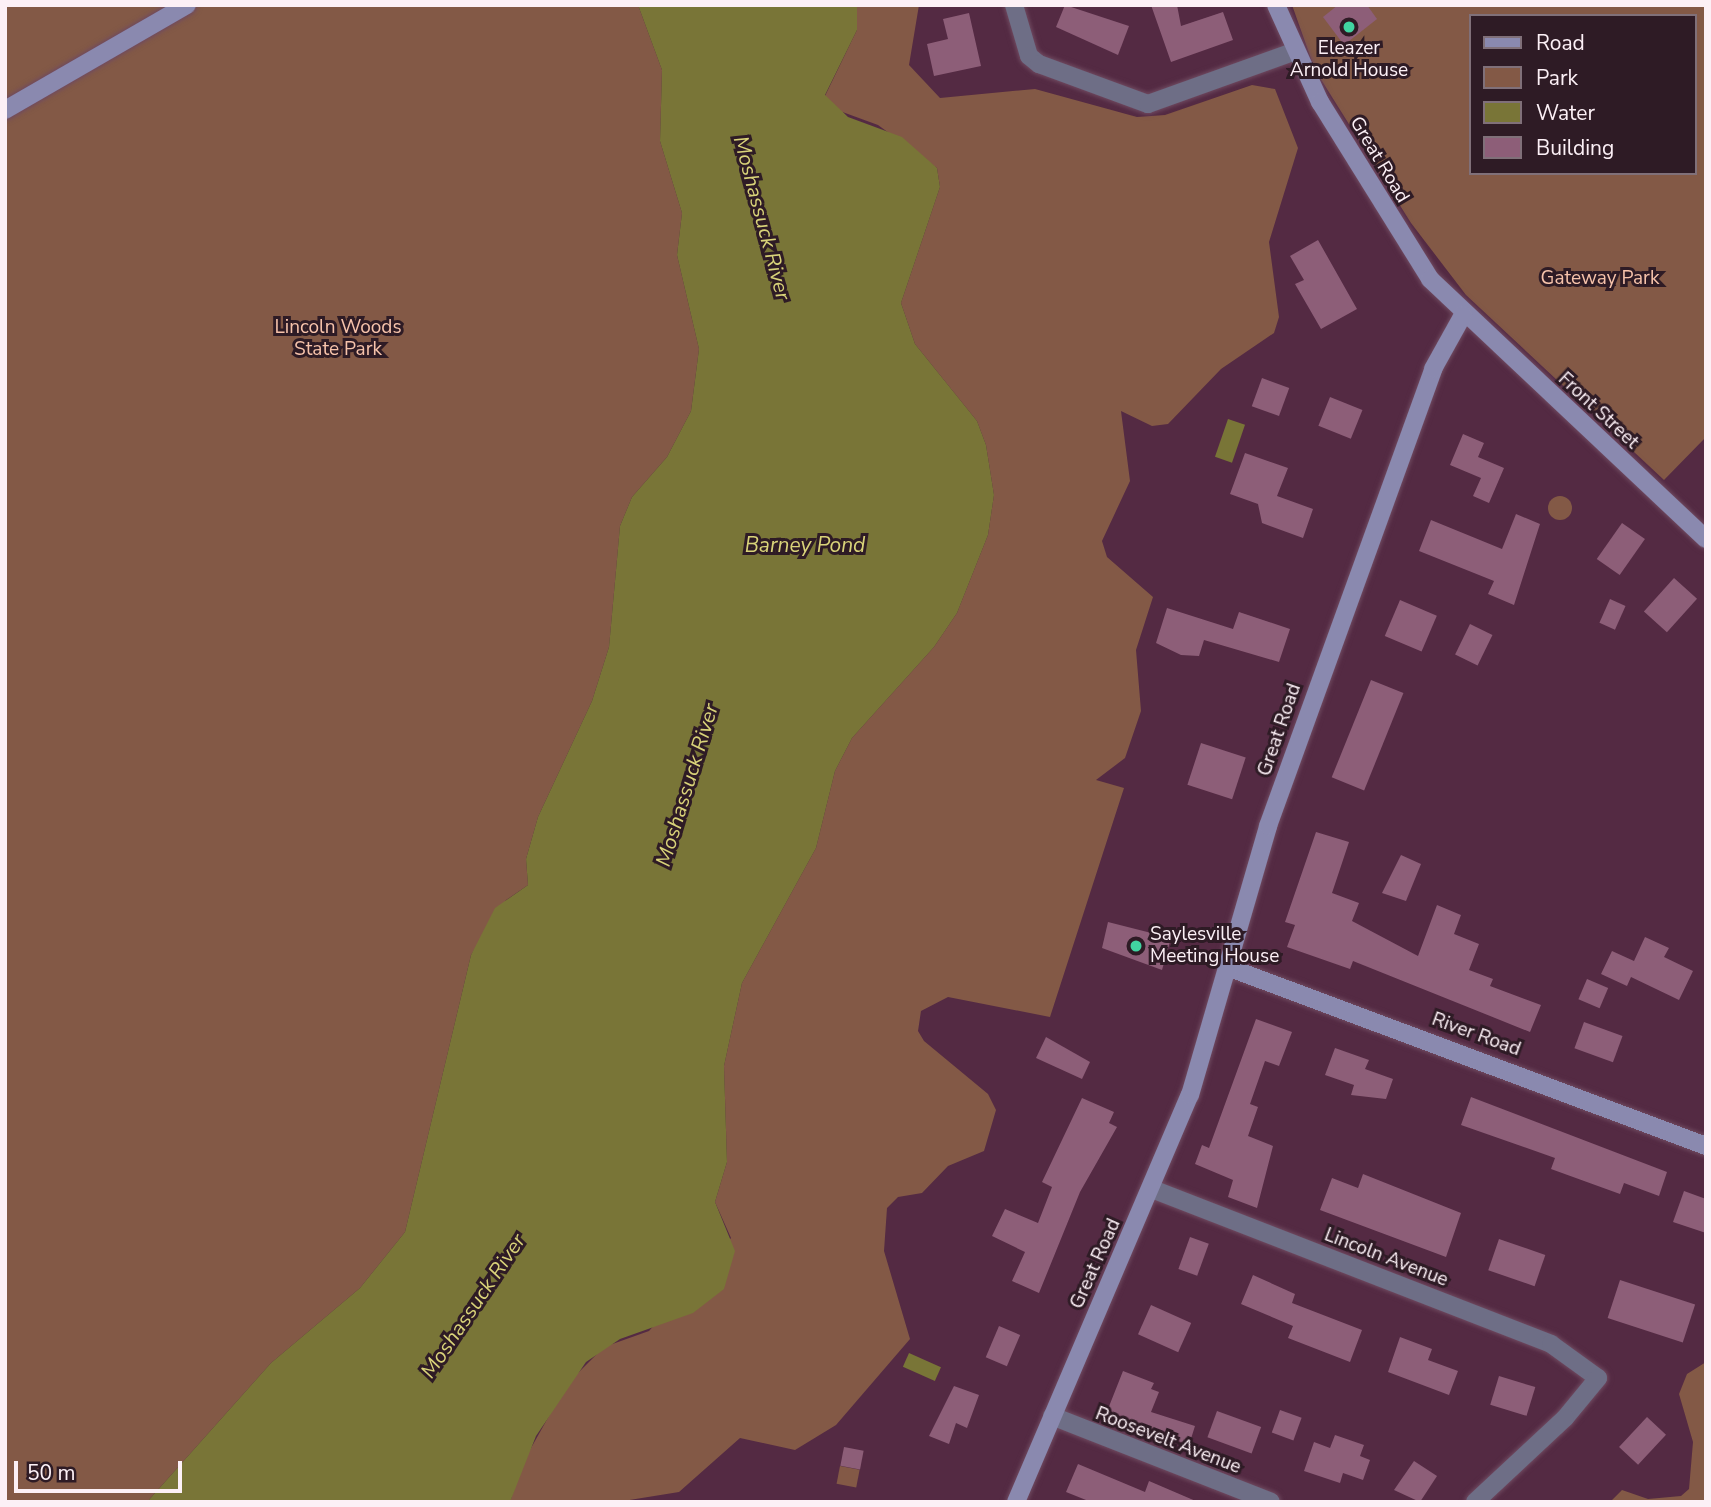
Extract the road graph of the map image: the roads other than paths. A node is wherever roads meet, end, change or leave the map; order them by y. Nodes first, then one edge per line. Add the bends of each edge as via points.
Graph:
1 (187, 5) edge
2 (1014, 5) edge
3 (1276, 5) edge
4 (1293, 52) junction
5 (5, 110) edge
6 (1462, 315) junction
7 (1706, 539) edge
8 (1230, 968) junction
9 (1706, 1146) edge
10 (1152, 1189) junction
11 (1052, 1416) junction
12 (1016, 1502) edge
13 (1271, 1502) edge
14 (1475, 1502) edge

1 - 5 main road
2 - 4 street via 1029,56 1039,64 1148,104
3 - 4 main road, Great Road
4 - 6 main road, Great Road via 1406,245
6 - 7 main road, Front Street
6 - 8 main road, Great Road via 1433,369 1321,675 1268,826
8 - 9 main road, River Road
8 - 10 main road, Great Road
10 - 11 main road, Great Road
10 - 14 street, Lincoln Avenue via 1551,1344 1598,1377 1558,1426
11 - 12 main road, Great Road
11 - 13 street, Roosevelt Avenue

